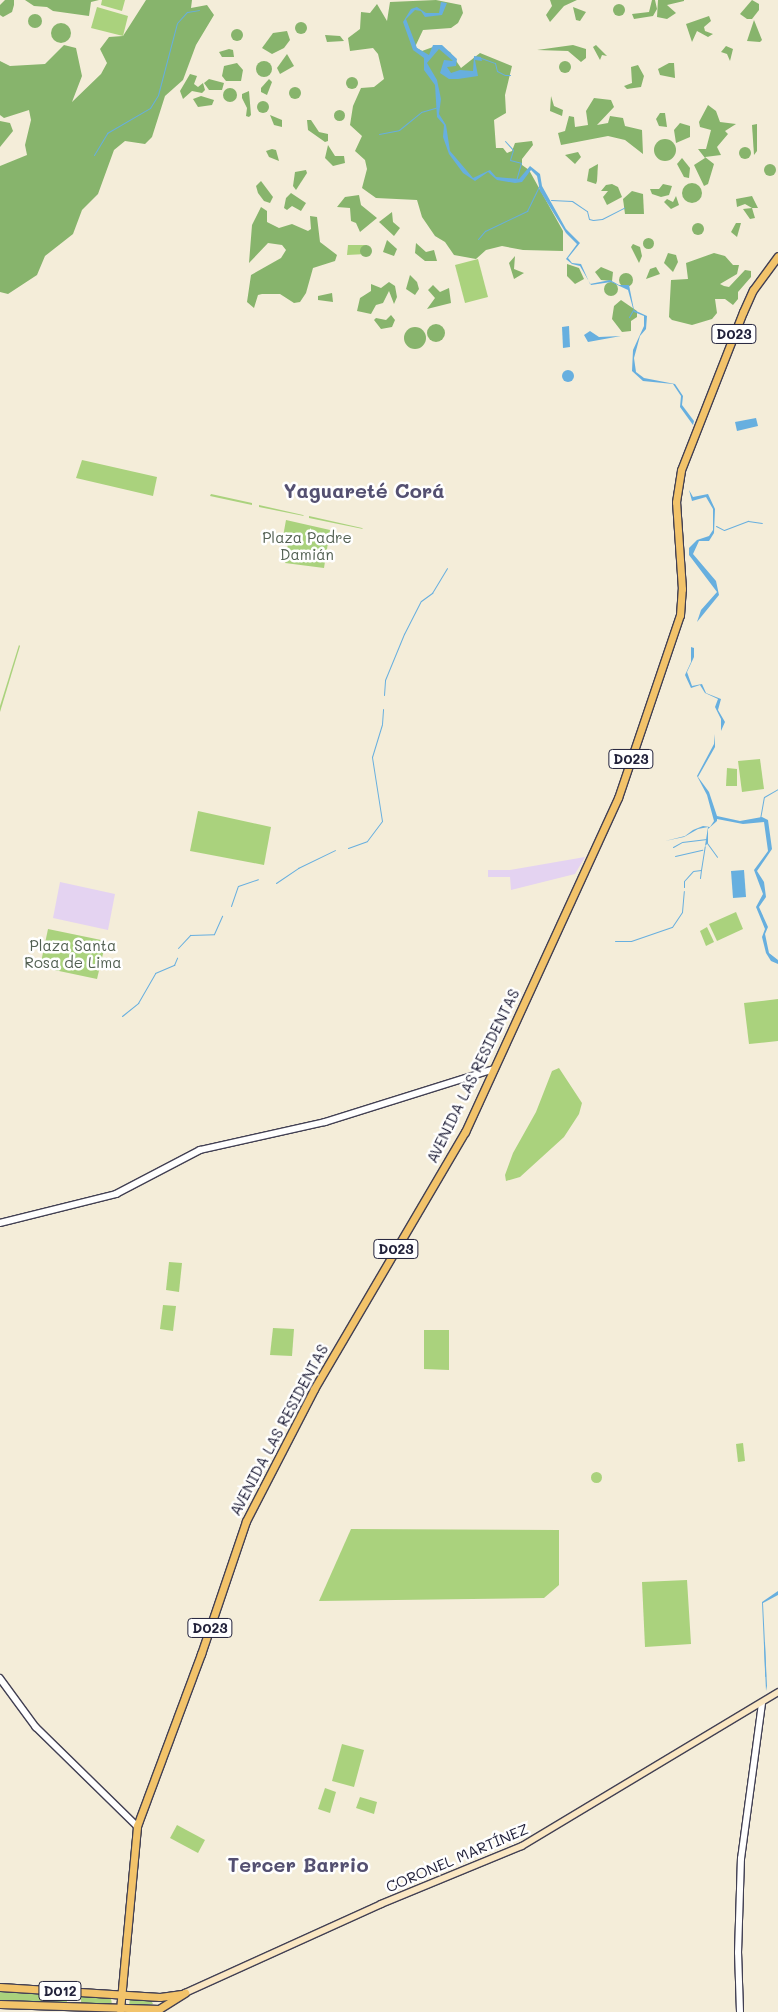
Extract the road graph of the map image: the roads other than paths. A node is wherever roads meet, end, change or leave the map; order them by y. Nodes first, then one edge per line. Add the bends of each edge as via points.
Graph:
1 (778, 256) edge
2 (494, 1069) junction
3 (0, 1223) edge
4 (0, 1671) edge
5 (0, 1678) edge
6 (778, 1692) edge
7 (765, 1701) junction
8 (39, 1728) junction
9 (137, 1826) junction
10 (0, 1987) edge
11 (184, 1993) junction
12 (120, 1994) junction
13 (160, 1997) junction
14 (0, 2004) edge
15 (120, 2010) junction
16 (159, 2011) edge
17 (740, 2012) edge

1 - 2 main road, AVENIDA LAS RESIDENTAS / D023 via 748,301 696,431 676,492 683,598 676,629 618,798
2 - 3 street via 325,1122 200,1150 116,1194
2 - 9 main road, AVENIDA LAS RESIDENTAS / D023 via 461,1140 314,1389 246,1520 202,1654
4 - 8 street
5 - 8 street
6 - 7 main road, CORONEL MARTÍNEZ / D012
7 - 11 main road, CORONEL MARTÍNEZ / D012 via 522,1846 381,1904
7 - 17 street via 741,1859
8 - 9 street
9 - 12 main road, AVENIDA LAS RESIDENTAS / D023
10 - 12 main road, D012
11 - 13 main road, D012
11 - 16 main road, D012
12 - 13 main road, D012
12 - 15 main road, AVENIDA LAS RESIDENTAS / D023
13 - 16 street
14 - 15 main road, D012
15 - 16 main road, D012

